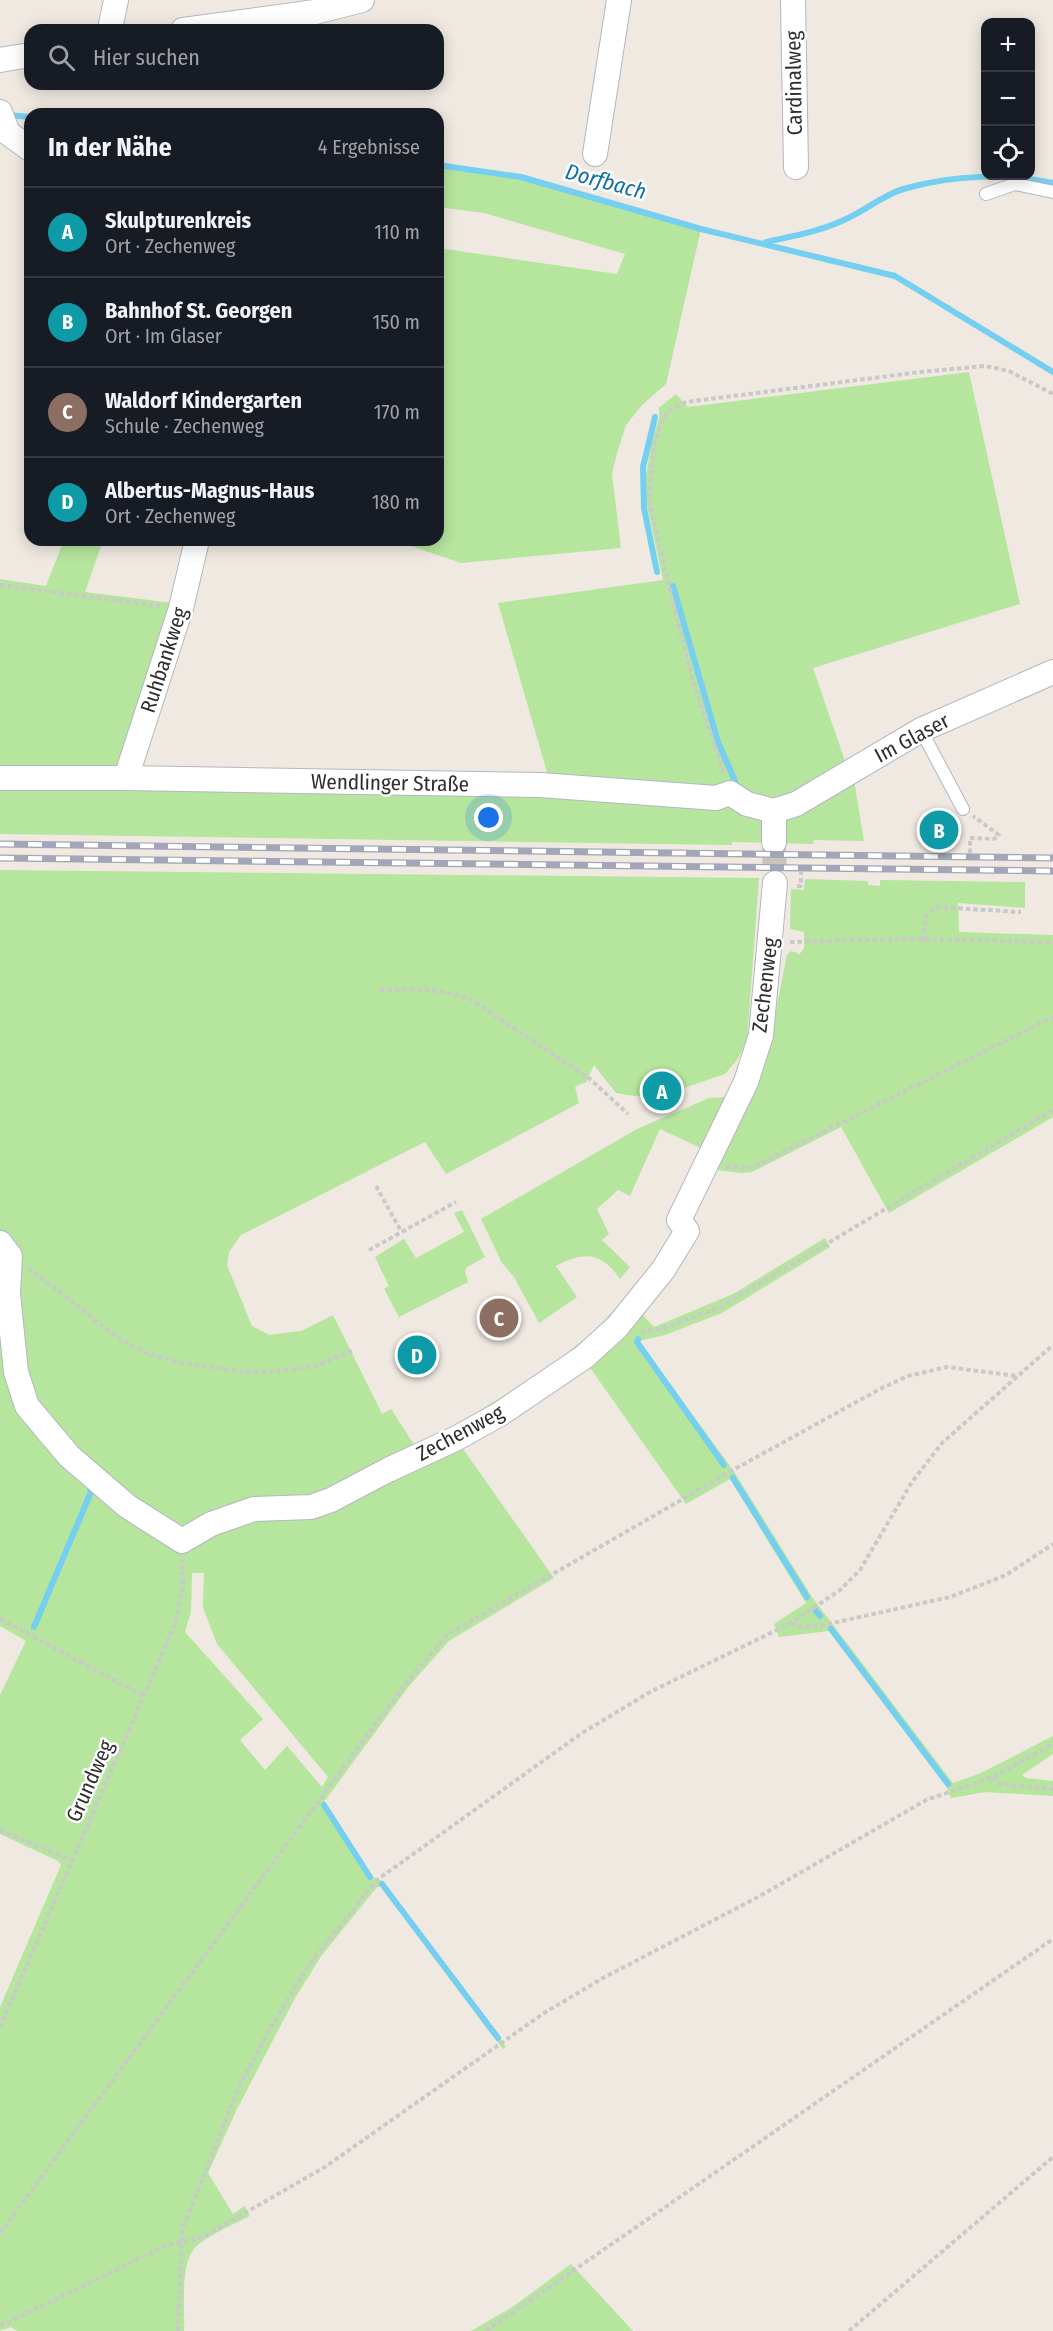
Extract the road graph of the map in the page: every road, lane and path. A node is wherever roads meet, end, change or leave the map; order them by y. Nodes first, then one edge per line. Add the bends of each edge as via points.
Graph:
1 (116, 0) edge
2 (362, 0) edge
3 (619, 0) edge
4 (793, 0) edge
5 (111, 24) edge
6 (227, 24) edge
7 (24, 56) edge
8 (0, 60) edge
9 (3, 126) edge
10 (24, 144) edge
11 (595, 154) dead end
12 (796, 167) dead end
13 (1053, 192) edge
14 (986, 194) dead end
15 (1053, 394) edge
16 (196, 546) edge
17 (0, 585) edge
18 (181, 608) junction
19 (1053, 672) edge
20 (921, 730) junction
21 (0, 778) edge
22 (126, 778) junction
23 (730, 793) junction
24 (963, 809) joint
25 (774, 811) junction
26 (774, 842) tunnel mouth
27 (970, 853) dead end
28 (801, 872) dead end
29 (786, 885) joint
30 (1021, 912) dead end
31 (923, 940) junction
32 (786, 942) dead end
33 (1053, 942) edge
34 (381, 990) dead end
35 (1053, 1017) edge
36 (1053, 1110) edge
37 (628, 1114) dead end
38 (705, 1166) junction
39 (376, 1186) dead end
40 (456, 1202) dead end
41 (400, 1231) junction
42 (5, 1250) edge
43 (369, 1250) dead end
44 (617, 1327) junction
45 (1053, 1345) edge
46 (352, 1351) dead end
47 (1017, 1376) junction
48 (182, 1541) junction
49 (1053, 1544) edge
50 (0, 1619) edge
51 (791, 1623) junction
52 (144, 1696) junction
53 (1053, 1744) edge
54 (993, 1777) junction
55 (1053, 1789) edge
56 (0, 1830) edge
57 (71, 1860) junction
58 (1053, 1939) edge
59 (0, 2027) edge
60 (1053, 2157) edge
61 (0, 2234) edge
62 (181, 2241) junction
63 (0, 2326) edge
64 (178, 2331) edge
65 (486, 2331) edge
66 (849, 2331) edge

1 - 5 street
2 - 6 street via 315,12
3 - 11 street
4 - 12 street, Cardinalweg
7 - 8 street
9 - 10 street
13 - 14 lane via 1015,184
15 - 23 path via 1009,371 985,366 686,402 663,418 654,445 650,500 688,662
16 - 18 street, Ruhbankweg
17 - 18 path
18 - 22 street, Ruhbankweg
19 - 20 street, Im Glaser
20 - 24 lane
20 - 25 street, Im Glaser via 796,804
21 - 22 street, Wendlinger Straße
22 - 23 street, Wendlinger Straße via 540,785 716,798
23 - 25 street via 747,804
24 - 27 path via 999,835 994,839 970,838
25 - 26 street
28 - 29 path via 801,886
29 - 38 street, Zechenweg via 761,1035 746,1082
30 - 31 path via 936,907 926,916
31 - 32 path
31 - 33 path
34 - 37 path via 445,992 470,999 590,1079
35 - 38 path via 751,1168
36 - 44 path via 718,1308 664,1328 639,1332
38 - 44 street, Zechenweg via 679,1220 687,1231 680,1246
39 - 41 path
40 - 41 path
41 - 43 path
42 - 46 path via 114,1335 146,1353 182,1363 255,1373 312,1367
42 - 48 street via 16,1372 27,1406 69,1456 128,1506
44 - 48 street, Zechenweg via 582,1358 500,1414 331,1500 310,1507 254,1509 210,1524
45 - 47 path
47 - 51 path via 942,1443 912,1482 860,1570 840,1590
47 - 61 path via 947,1367 908,1376 733,1470 447,1635 398,1693
48 - 52 path, Grundweg via 183,1584 175,1624
49 - 51 path via 1006,1575 950,1597 824,1625 800,1627
50 - 52 path
51 - 62 path via 650,1692 582,1732 377,1880 308,1966 268,2032 239,2087 185,2217
52 - 57 path, Grundweg
53 - 54 path
54 - 55 path via 999,1784
54 - 62 path via 926,1800 760,1896 603,1978 544,2013 325,2167 203,2237
56 - 57 path
57 - 59 path, Grundweg
58 - 65 path
60 - 66 path
62 - 63 path
62 - 64 path

